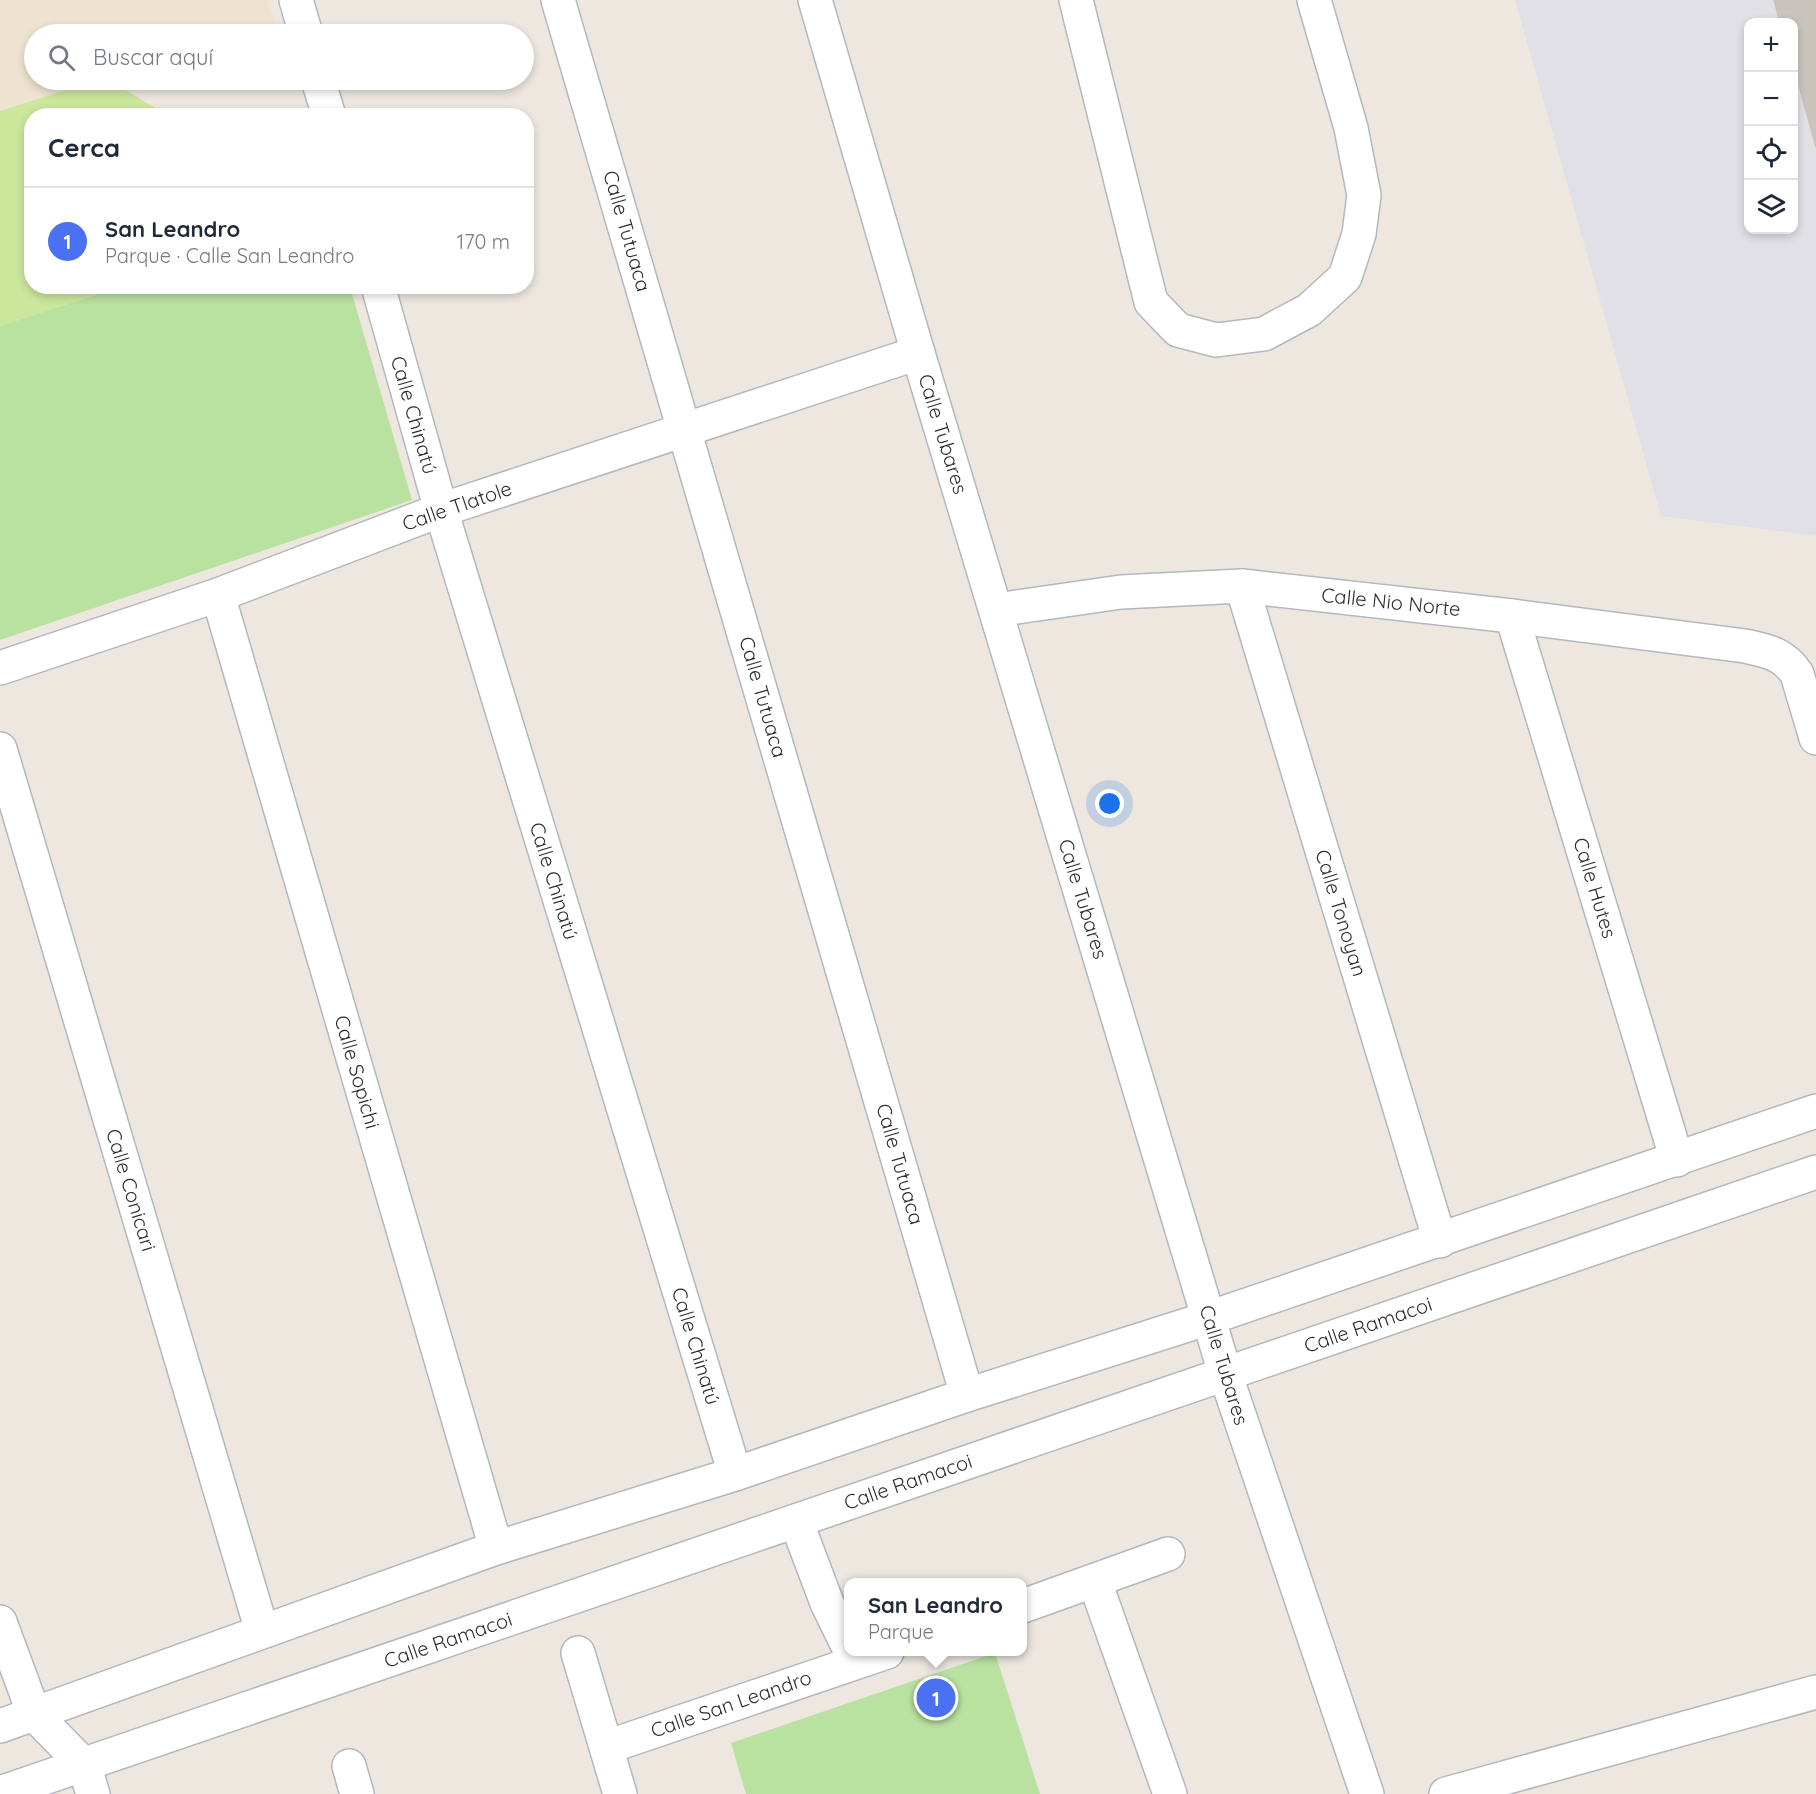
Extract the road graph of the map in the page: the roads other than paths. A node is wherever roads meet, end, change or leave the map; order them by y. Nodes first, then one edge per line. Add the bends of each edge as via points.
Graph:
1 (296, 0) edge
2 (558, 0) edge
3 (815, 0) edge
4 (1076, 0) edge
5 (1314, 0) edge
6 (303, 24) edge
7 (321, 90) edge
8 (327, 108) edge
9 (380, 294) edge
10 (918, 352) junction
11 (685, 429) junction
12 (441, 510) junction
13 (1242, 586) junction
14 (218, 595) junction
15 (996, 610) junction
16 (1512, 615) junction
17 (0, 668) edge
18 (1816, 738) edge
19 (0, 749) edge
20 (1816, 1111) edge
21 (1677, 1160) junction
22 (1816, 1172) edge
23 (1440, 1240) junction
24 (1209, 1318) junction
25 (1226, 1373) junction
26 (967, 1395) junction
27 (735, 1474) junction
28 (796, 1521) junction
29 (496, 1548) junction
30 (1168, 1554) dead end
31 (1095, 1582) junction
32 (1027, 1605) edge
33 (0, 1622) edge
34 (262, 1631) junction
35 (844, 1637) edge
36 (578, 1653) dead end
37 (847, 1656) edge
38 (1816, 1692) edge
39 (34, 1714) junction
40 (0, 1726) edge
41 (607, 1747) junction
42 (88, 1780) edge
43 (0, 1793) edge
44 (620, 1794) edge
45 (1170, 1794) edge
46 (1367, 1794) edge
47 (1446, 1794) edge

1 - 6 street
2 - 11 street, Calle Tutuaca
3 - 10 street, Calle Tubares
4 - 5 street via 1150,302 1178,330 1216,340 1264,334 1310,310 1345,277 1359,234 1364,195 1351,128
7 - 8 street
9 - 12 street, Calle Chinatú
10 - 11 street, Calle Tlatole
10 - 15 street, Calle Tubares
11 - 12 street, Calle Tlatole
11 - 26 street, Calle Tutuaca
12 - 14 street, Calle Tlatole
12 - 27 street, Calle Chinatú
13 - 15 street, Calle Nio Norte via 1121,592
13 - 16 street, Calle Nio Norte
13 - 23 street, Calle Tonoyan
14 - 17 street, Calle Tlatole
14 - 29 street, Calle Sopichi
15 - 24 street, Calle Tubares
16 - 18 street, Calle Nio Norte via 1745,646 1784,658 1797,674
16 - 21 street, Calle Hutes
19 - 34 street, Calle Conicari
20 - 21 street
21 - 23 street
22 - 25 street, Calle Ramacoi
23 - 24 street
24 - 25 street, Calle Tubares
24 - 26 street
25 - 28 street, Calle Ramacoi
25 - 46 street, Calle Tubares
26 - 27 street
27 - 29 street
28 - 35 street
28 - 42 street, Calle Ramacoi
29 - 34 street
30 - 31 street
31 - 32 street
31 - 45 street
33 - 39 street
34 - 39 street
36 - 41 street
37 - 41 street, Calle San Leandro
38 - 47 street
39 - 40 street
39 - 42 street
41 - 44 street
42 - 43 street, Calle Ramacoi

